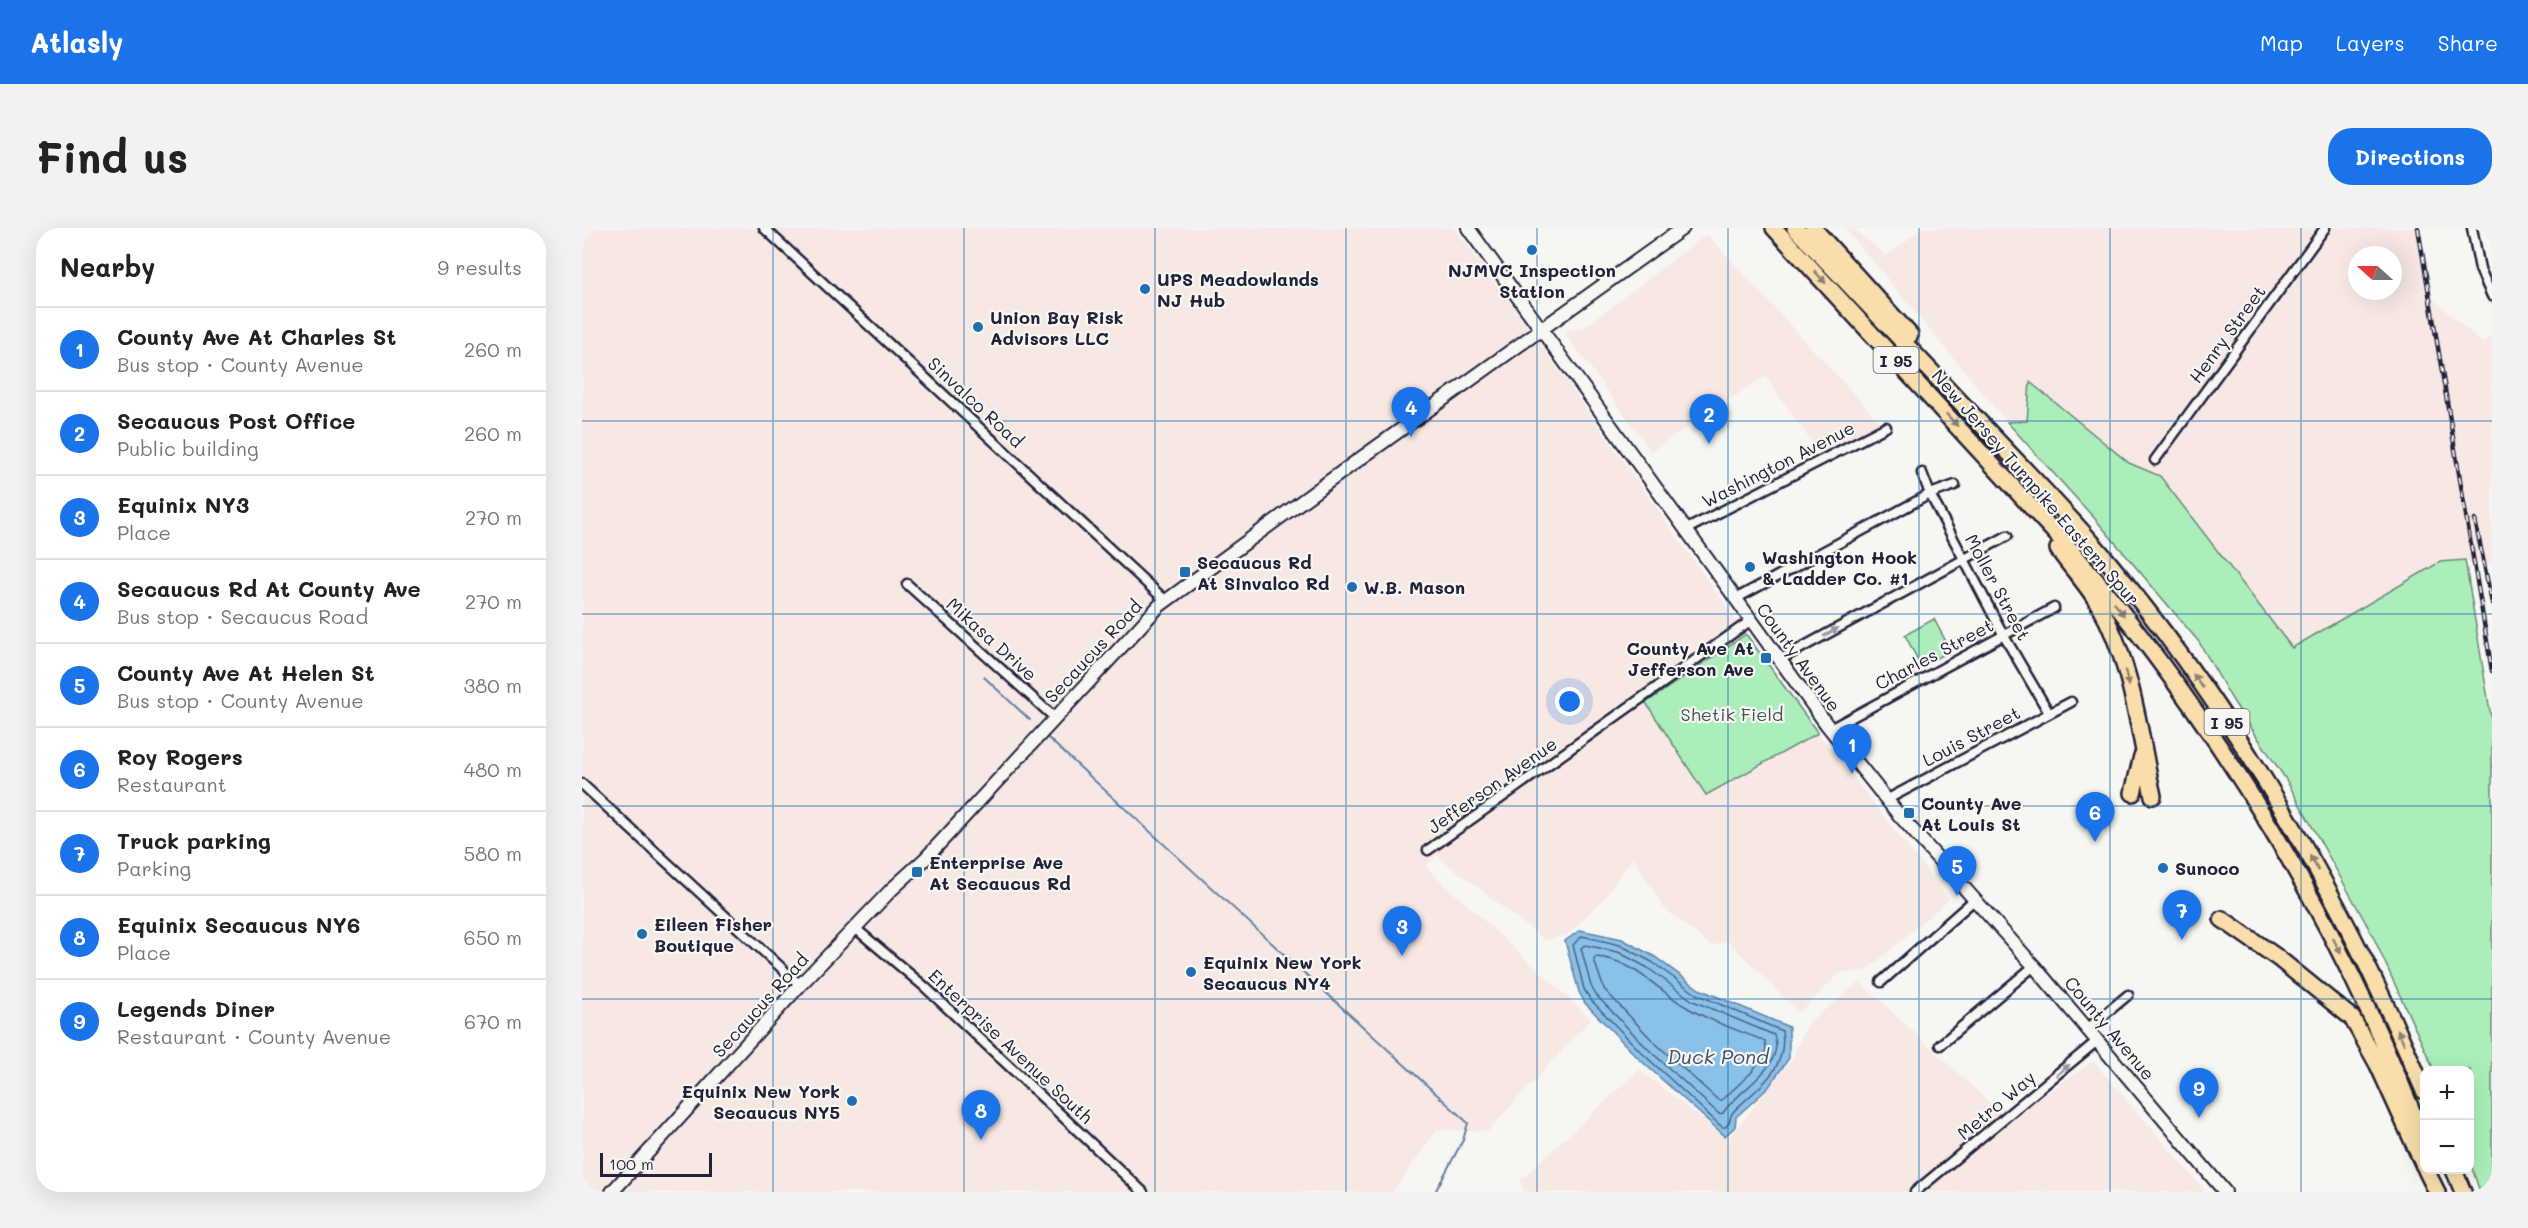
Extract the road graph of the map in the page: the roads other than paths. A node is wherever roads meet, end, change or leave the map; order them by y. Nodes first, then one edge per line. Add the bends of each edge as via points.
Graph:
1 (764, 228) edge
2 (1468, 228) edge
3 (1683, 228) edge
4 (1795, 228) edge
5 (1800, 228) edge
6 (1814, 228) edge
7 (2325, 228) edge
8 (2472, 228) edge
9 (1775, 230) edge
10 (1816, 251) junction
11 (2492, 296) edge
12 (1541, 329) junction
13 (1960, 401) junction
14 (1886, 427) dead end
15 (2155, 460) dead end
16 (1922, 473) dead end
17 (1955, 485) dead end
18 (2013, 485) junction
19 (1930, 494) junction
20 (1685, 531) junction
21 (2007, 536) dead end
22 (1964, 559) junction
23 (907, 584) dead end
24 (1735, 599) junction
25 (1166, 601) junction
26 (2054, 608) dead end
27 (1750, 621) junction
28 (2004, 636) junction
29 (1779, 660) junction
30 (2071, 702) dead end
31 (2049, 714) junction
32 (1055, 718) junction
33 (1830, 729) junction
34 (2143, 750) junction
35 (582, 784) edge
36 (2133, 793) dead end
37 (2153, 795) dead end
38 (1887, 800) junction
39 (1428, 850) dead end
40 (1974, 900) junction
41 (2222, 919) dead end
42 (855, 928) junction
43 (2034, 966) junction
44 (1881, 982) dead end
45 (800, 985) junction
46 (2128, 995) dead end
47 (2086, 1029) junction
48 (2097, 1041) junction
49 (1940, 1045) dead end
50 (2420, 1082) edge
51 (2420, 1133) edge
52 (2420, 1157) edge
53 (2428, 1174) edge
54 (2435, 1174) edge
55 (2456, 1174) edge
56 (612, 1192) edge
57 (1143, 1192) edge
58 (1915, 1192) edge
59 (2225, 1192) edge
60 (2437, 1192) edge
61 (2442, 1192) edge
62 (2463, 1192) edge

1 - 25 street, Sinvalco Road
2 - 12 main road, County Avenue
3 - 12 main road, Secaucus Road
4 - 10 highway, New Jersey Turnpike Eastern Spur / I 95
5 - 10 highway
6 - 13 highway via 1927,354
7 - 15 street, Henry Street
8 - 11 street via 2480,269
9 -> 18 highway, New Jersey Turnpike Eastern Spur / I 95
10 - 13 highway, New Jersey Turnpike Eastern Spur / I 95
12 - 20 main road, County Avenue
12 - 25 main road, Secaucus Road
50 -> 13 highway, New Jersey Turnpike Eastern Spur / I 95 via 2345,920 2240,742 2107,561
14 - 20 street, Washington Avenue
16 - 19 street, Moller Street
17 - 19 street
18 -> 34 highway via 2106,618 2121,653
18 -> 51 highway, New Jersey Turnpike Eastern Spur / I 95 via 2120,611 2246,786 2347,966
19 - 22 street, Moller Street
19 - 24 street
20 - 24 main road, County Avenue
21 - 22 street
22 - 28 street, Moller Street
29 -> 22 street
23 - 32 street, Mikasa Drive
24 - 27 main road, County Avenue
25 - 32 main road, Secaucus Road
26 - 28 street, Charles Street
27 - 29 main road, County Avenue
27 - 39 street, Jefferson Avenue
28 - 31 street, Moller Street
28 - 33 street, Charles Street
29 - 33 main road, County Avenue
30 - 31 street, Louis Street
31 - 38 street, Louis Street
32 - 42 main road, Secaucus Road via 925,859
33 - 38 main road, County Avenue
34 - 36 highway
34 - 37 highway
35 - 45 street
38 - 40 main road, County Avenue
40 - 43 main road, County Avenue
40 - 44 street
41 - 52 highway via 2352,1018
42 - 45 main road, Secaucus Road
42 - 57 street, Enterprise Avenue South via 925,987
43 - 47 main road, County Avenue
43 - 49 street
45 - 56 main road, Secaucus Road
46 - 47 street
47 - 48 main road, County Avenue
58 -> 48 street, Metro Way
48 - 59 main road, County Avenue
53 - 60 highway
54 - 61 highway
55 - 62 highway

